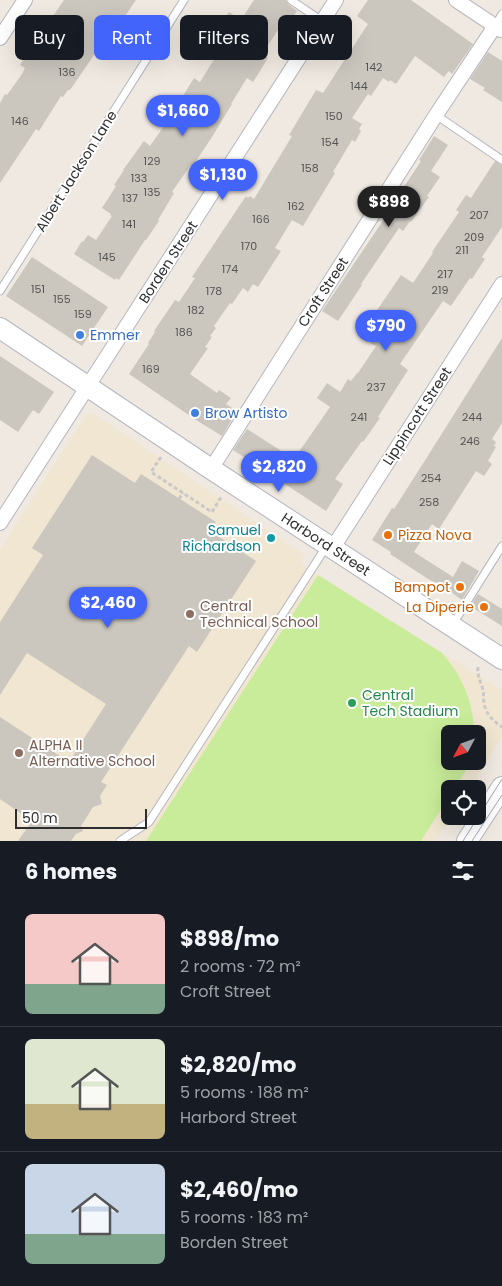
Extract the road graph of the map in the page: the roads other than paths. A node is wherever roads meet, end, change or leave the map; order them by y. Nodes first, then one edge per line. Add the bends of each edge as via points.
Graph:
1 (24, 0) edge
2 (184, 0) edge
3 (290, 0) edge
4 (336, 0) edge
5 (456, 0) edge
6 (313, 15) edge
7 (326, 15) edge
8 (500, 24) edge
9 (0, 38) edge
10 (297, 60) edge
11 (436, 115) junction
12 (502, 160) edge
13 (502, 284) edge
14 (0, 291) edge
15 (0, 328) edge
16 (88, 388) junction
17 (211, 469) junction
18 (0, 523) edge
19 (502, 546) edge
20 (330, 547) junction
21 (452, 627) junction
22 (502, 659) edge
23 (502, 787) edge
24 (120, 841) edge
25 (467, 841) edge

1 - 9 street
2 - 14 lane, Albert Jackson Lane
3 - 6 lane
4 - 7 street, Borden Street
5 - 8 street
8 - 11 street, Croft Street
10 - 16 street, Borden Street
11 - 12 lane
11 - 17 street, Croft Street
13 - 20 street, Lippincott Street
15 - 16 street, Harbord Street
16 - 17 street, Harbord Street
16 - 18 street, Borden Street
17 - 20 street, Harbord Street
19 - 21 lane
20 - 21 street, Harbord Street
20 - 24 lane via 149,822
21 - 22 street, Harbord Street
23 - 25 street

